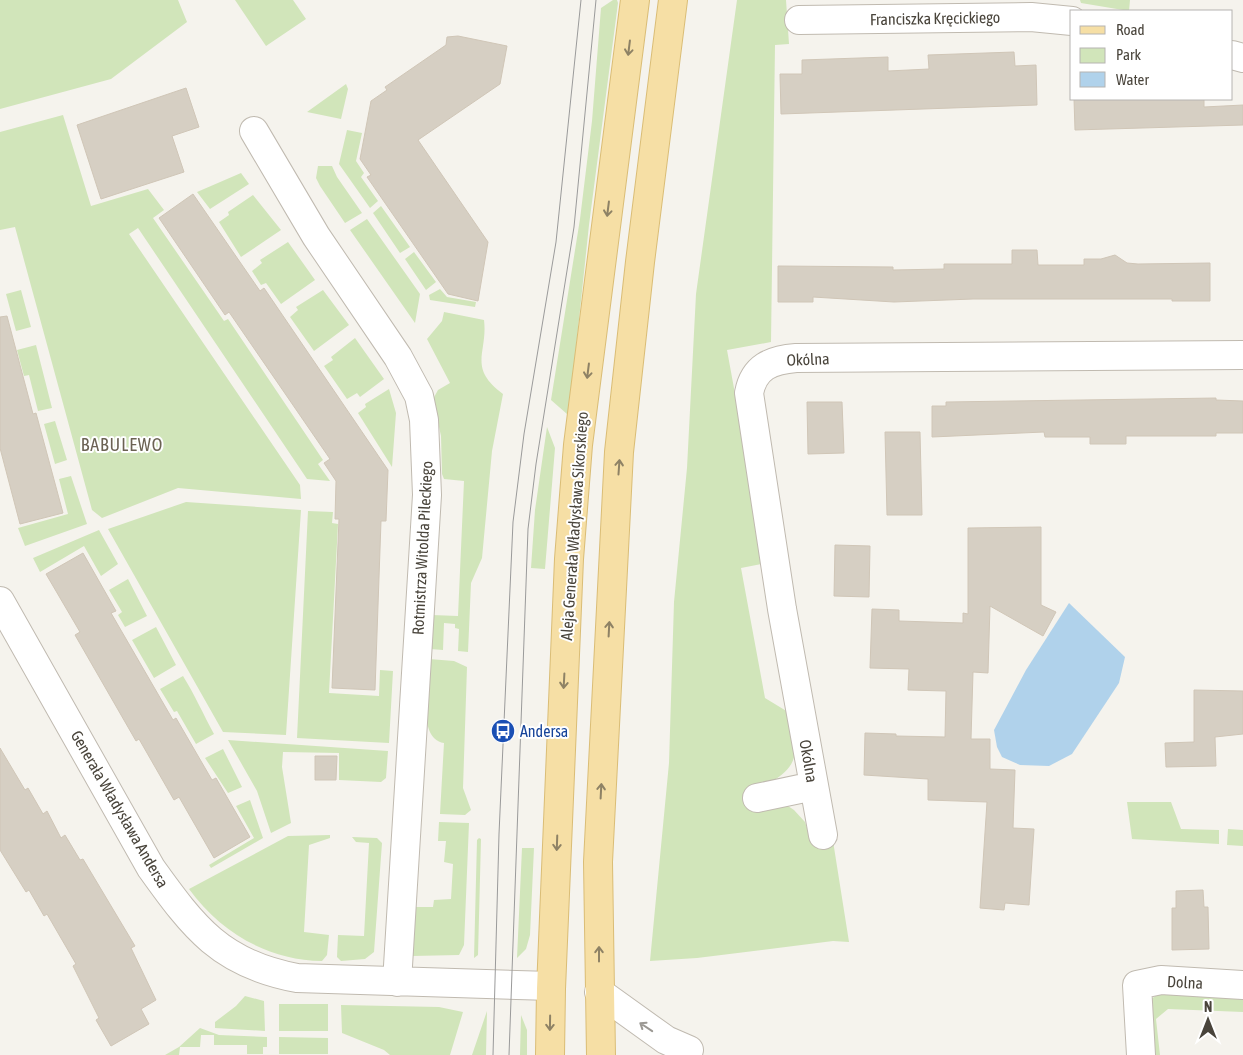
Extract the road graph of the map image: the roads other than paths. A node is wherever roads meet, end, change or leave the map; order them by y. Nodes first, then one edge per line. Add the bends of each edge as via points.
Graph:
1 (636, 0) edge
2 (673, 0) edge
3 (799, 20) dead end
4 (1070, 21) edge
5 (254, 131) dead end
6 (1243, 354) edge
7 (0, 601) edge
8 (814, 786) junction
9 (756, 798) dead end
10 (823, 835) dead end
11 (397, 982) junction
12 (1243, 985) edge
13 (551, 986) junction
14 (599, 992) junction
15 (688, 1052) edge
16 (550, 1055) edge
17 (601, 1055) edge
18 (1141, 1055) edge

1 -> 13 main road, Aleja Generała Władysława Sikorskiego via 578,445 569,559
14 -> 2 main road via 599,838 620,452
3 - 4 street, Franciszka Kręcickiego via 1031,17
5 - 11 street, Rotmistrza Witolda Pileckiego via 316,236 398,357 419,396 424,420 427,495
6 - 8 street, Okólna via 796,358 776,360 762,368 751,381 748,394
7 - 11 street, Generała Władysława Andersa via 151,868 197,928 227,953 268,973 297,978
8 - 9 street
8 - 10 street, Okólna
11 - 13 street, Generała Władysława Andersa
12 - 18 street, Dolna via 1161,980 1137,985
13 -> 16 main road, Aleja Generała Władysława Sikorskiego
15 -> 14 street
14 - 17 main road

